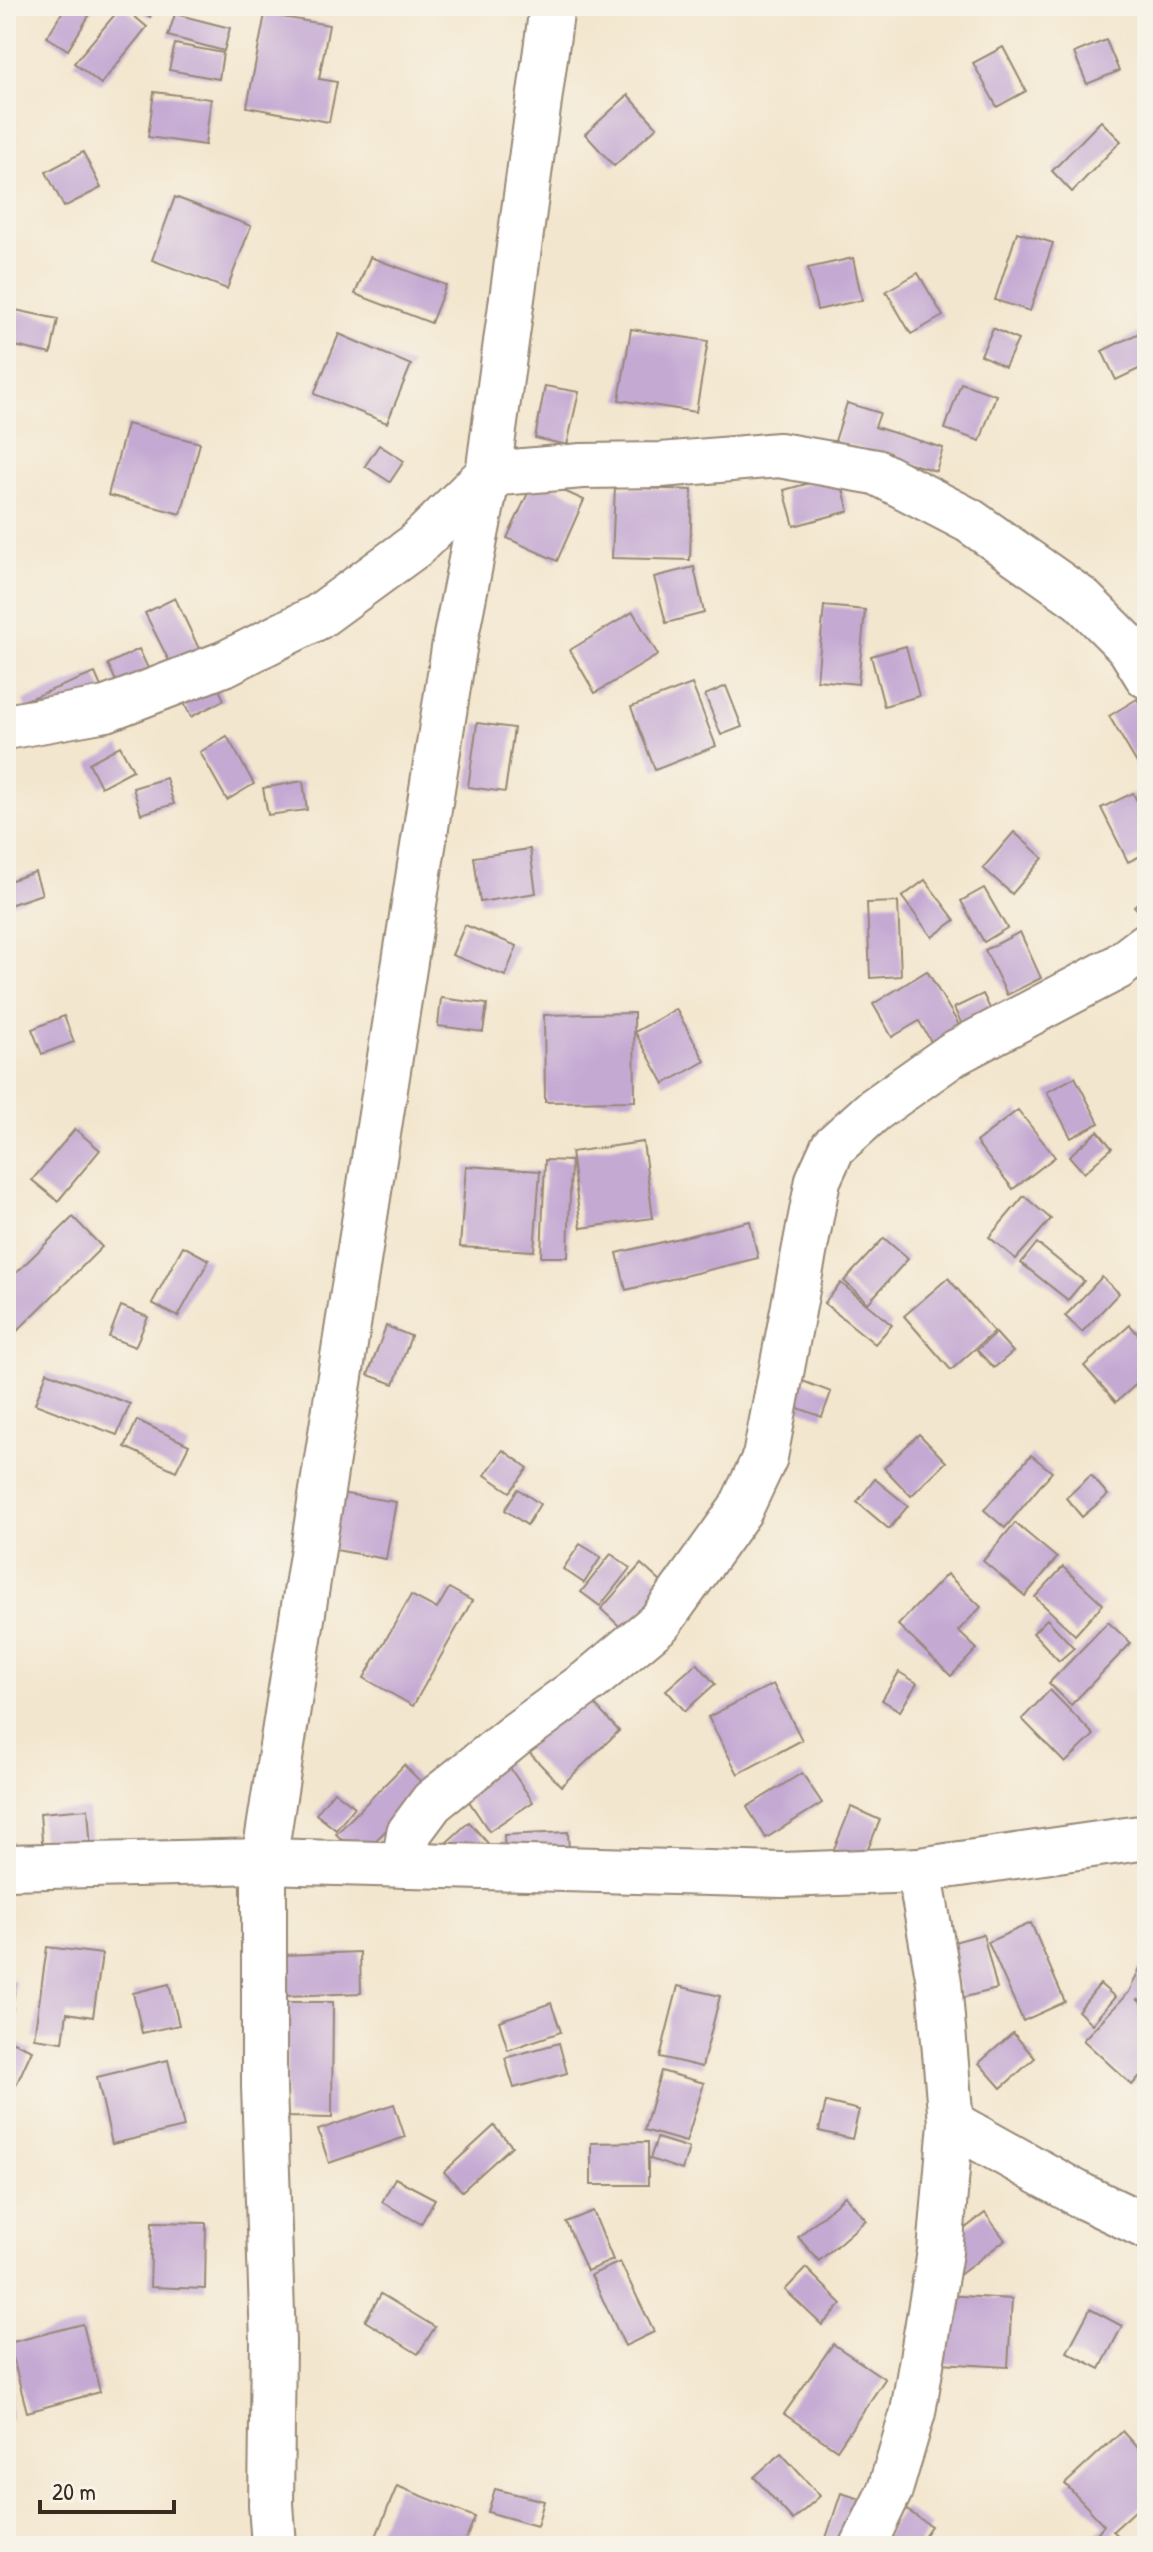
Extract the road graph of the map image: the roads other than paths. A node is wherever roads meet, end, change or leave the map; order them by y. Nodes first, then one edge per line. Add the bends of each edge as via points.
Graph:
1 (562, 10) edge
2 (488, 474) junction
3 (1147, 676) edge
4 (6, 727) edge
5 (1147, 945) edge
6 (1147, 1837) edge
7 (264, 1861) junction
8 (404, 1865) junction
9 (6, 1867) edge
10 (919, 1870) junction
11 (951, 2123) junction
12 (1147, 2227) edge
13 (274, 2546) edge
14 (863, 2546) edge

1 - 2 street
2 - 3 street via 779,455 876,472 970,521 1081,599 1129,647
2 - 4 street via 415,546 318,617 226,663 106,709
2 - 7 street via 454,652
5 - 8 street via 1118,967 953,1054 874,1110 833,1147 818,1180 765,1457 740,1510 660,1622 432,1802 409,1833
6 - 10 street
7 - 8 street
7 - 9 street
7 - 13 street
8 - 10 street via 783,1875
10 - 11 street via 939,1982
11 - 12 street
11 - 14 street via 940,2252 913,2412 890,2490

